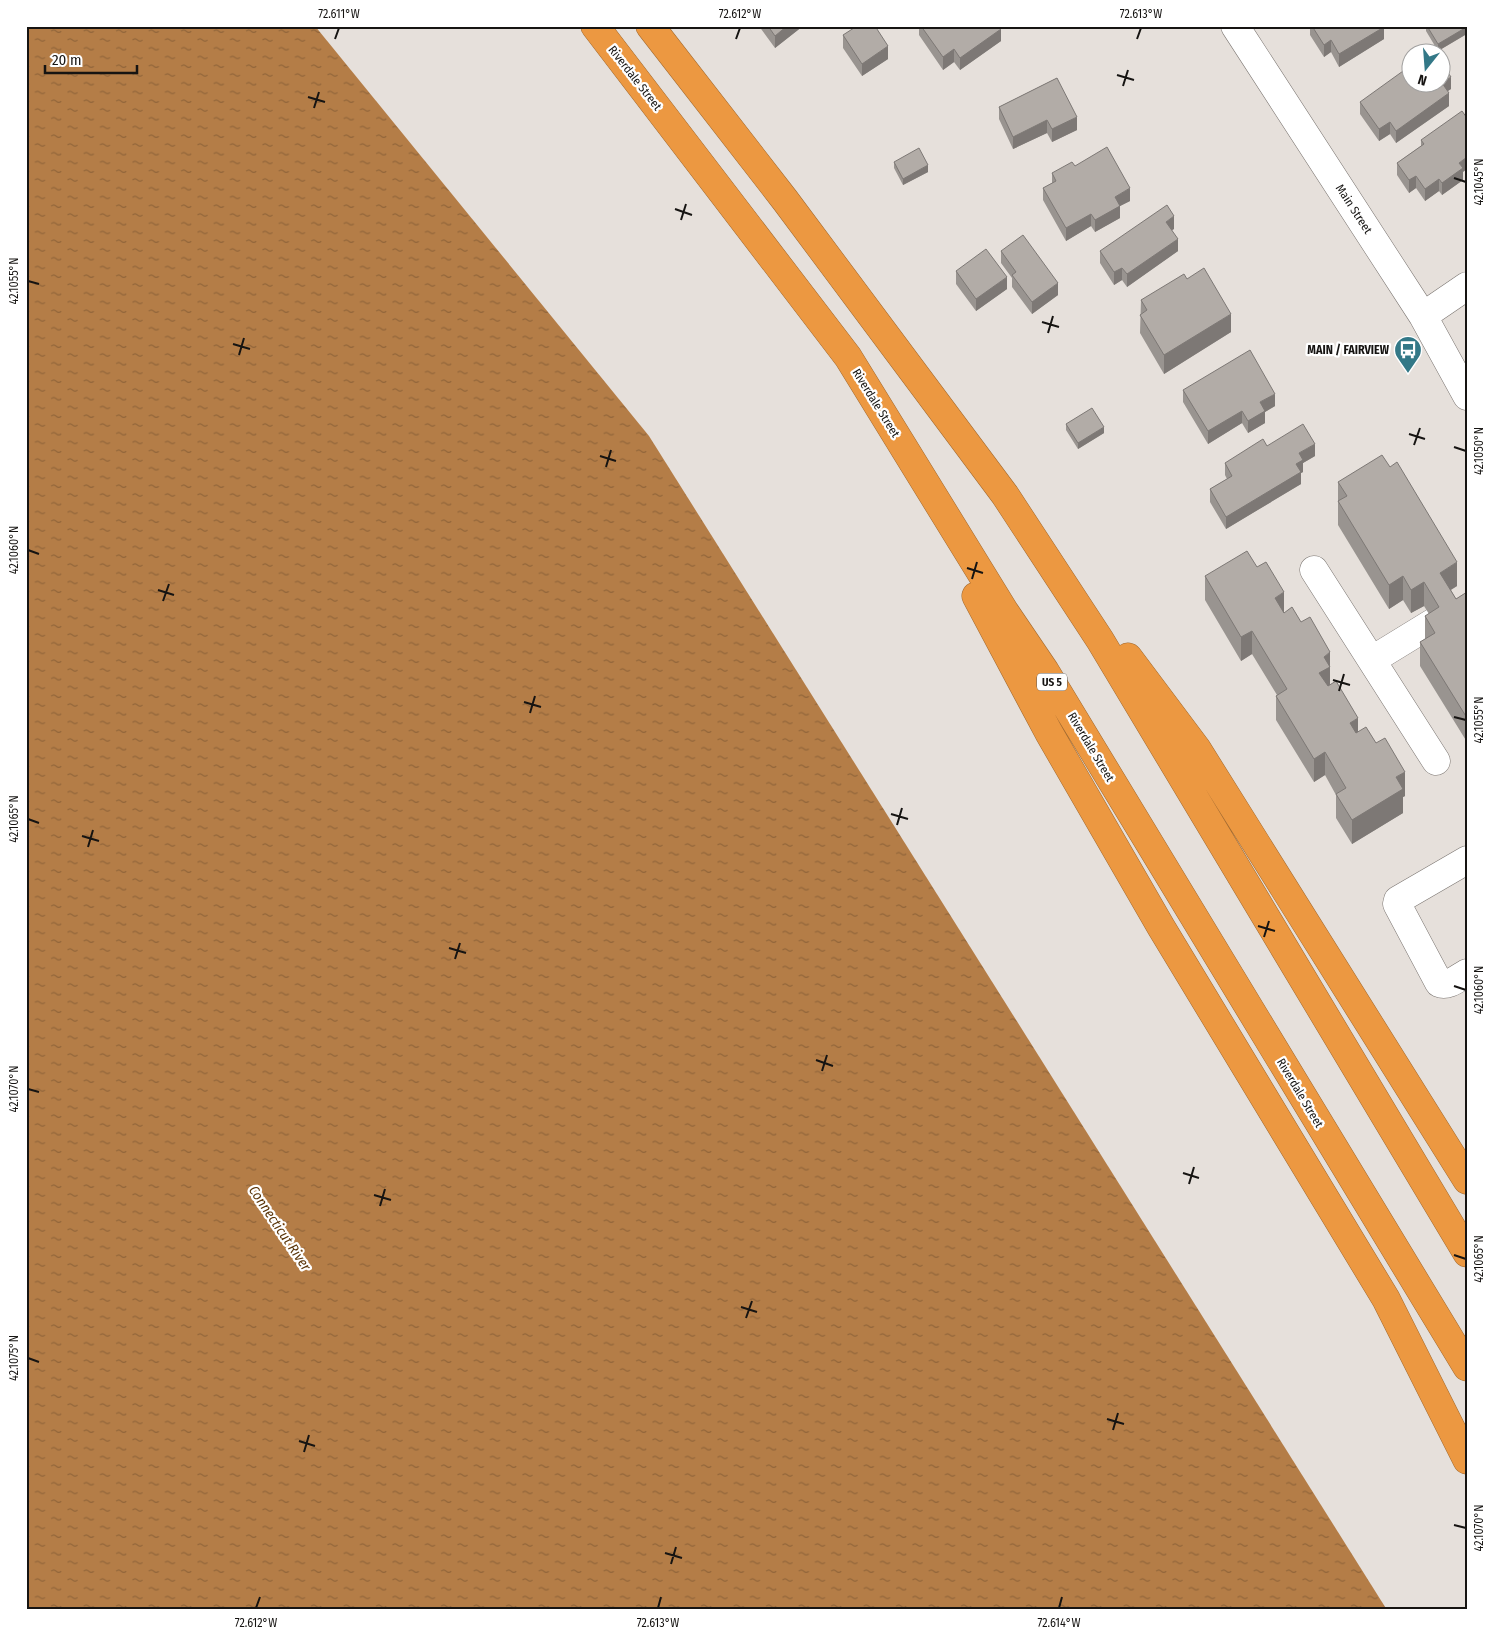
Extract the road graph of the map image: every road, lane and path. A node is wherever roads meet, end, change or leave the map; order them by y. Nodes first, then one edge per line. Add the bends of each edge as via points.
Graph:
1 (595, 26) edge
2 (650, 26) edge
3 (1235, 26) edge
4 (1467, 286) edge
5 (1423, 316) junction
6 (848, 357) junction
7 (1467, 396) edge
8 (1005, 494) junction
9 (1314, 570) dead end
10 (1447, 614) edge
11 (1372, 660) junction
12 (1436, 761) dead end
13 (1467, 860) edge
14 (1467, 973) edge
15 (1467, 1180) edge
16 (1467, 1253) edge
17 (1467, 1367) edge
18 (1467, 1460) edge

1 - 6 highway, Riverdale Street / US 5
2 - 8 highway
3 - 5 street, Main Street
4 - 5 street
5 - 7 street, Main Street
6 - 17 highway, Riverdale Street / US 5 via 1005,612 1045,671
6 - 18 highway via 1049,733 1386,1299
8 - 15 highway via 1197,749
8 - 16 highway via 1100,640
9 - 11 street
10 - 11 street
11 - 12 street
13 - 14 street via 1398,900 1397,904 1439,983 1449,984

